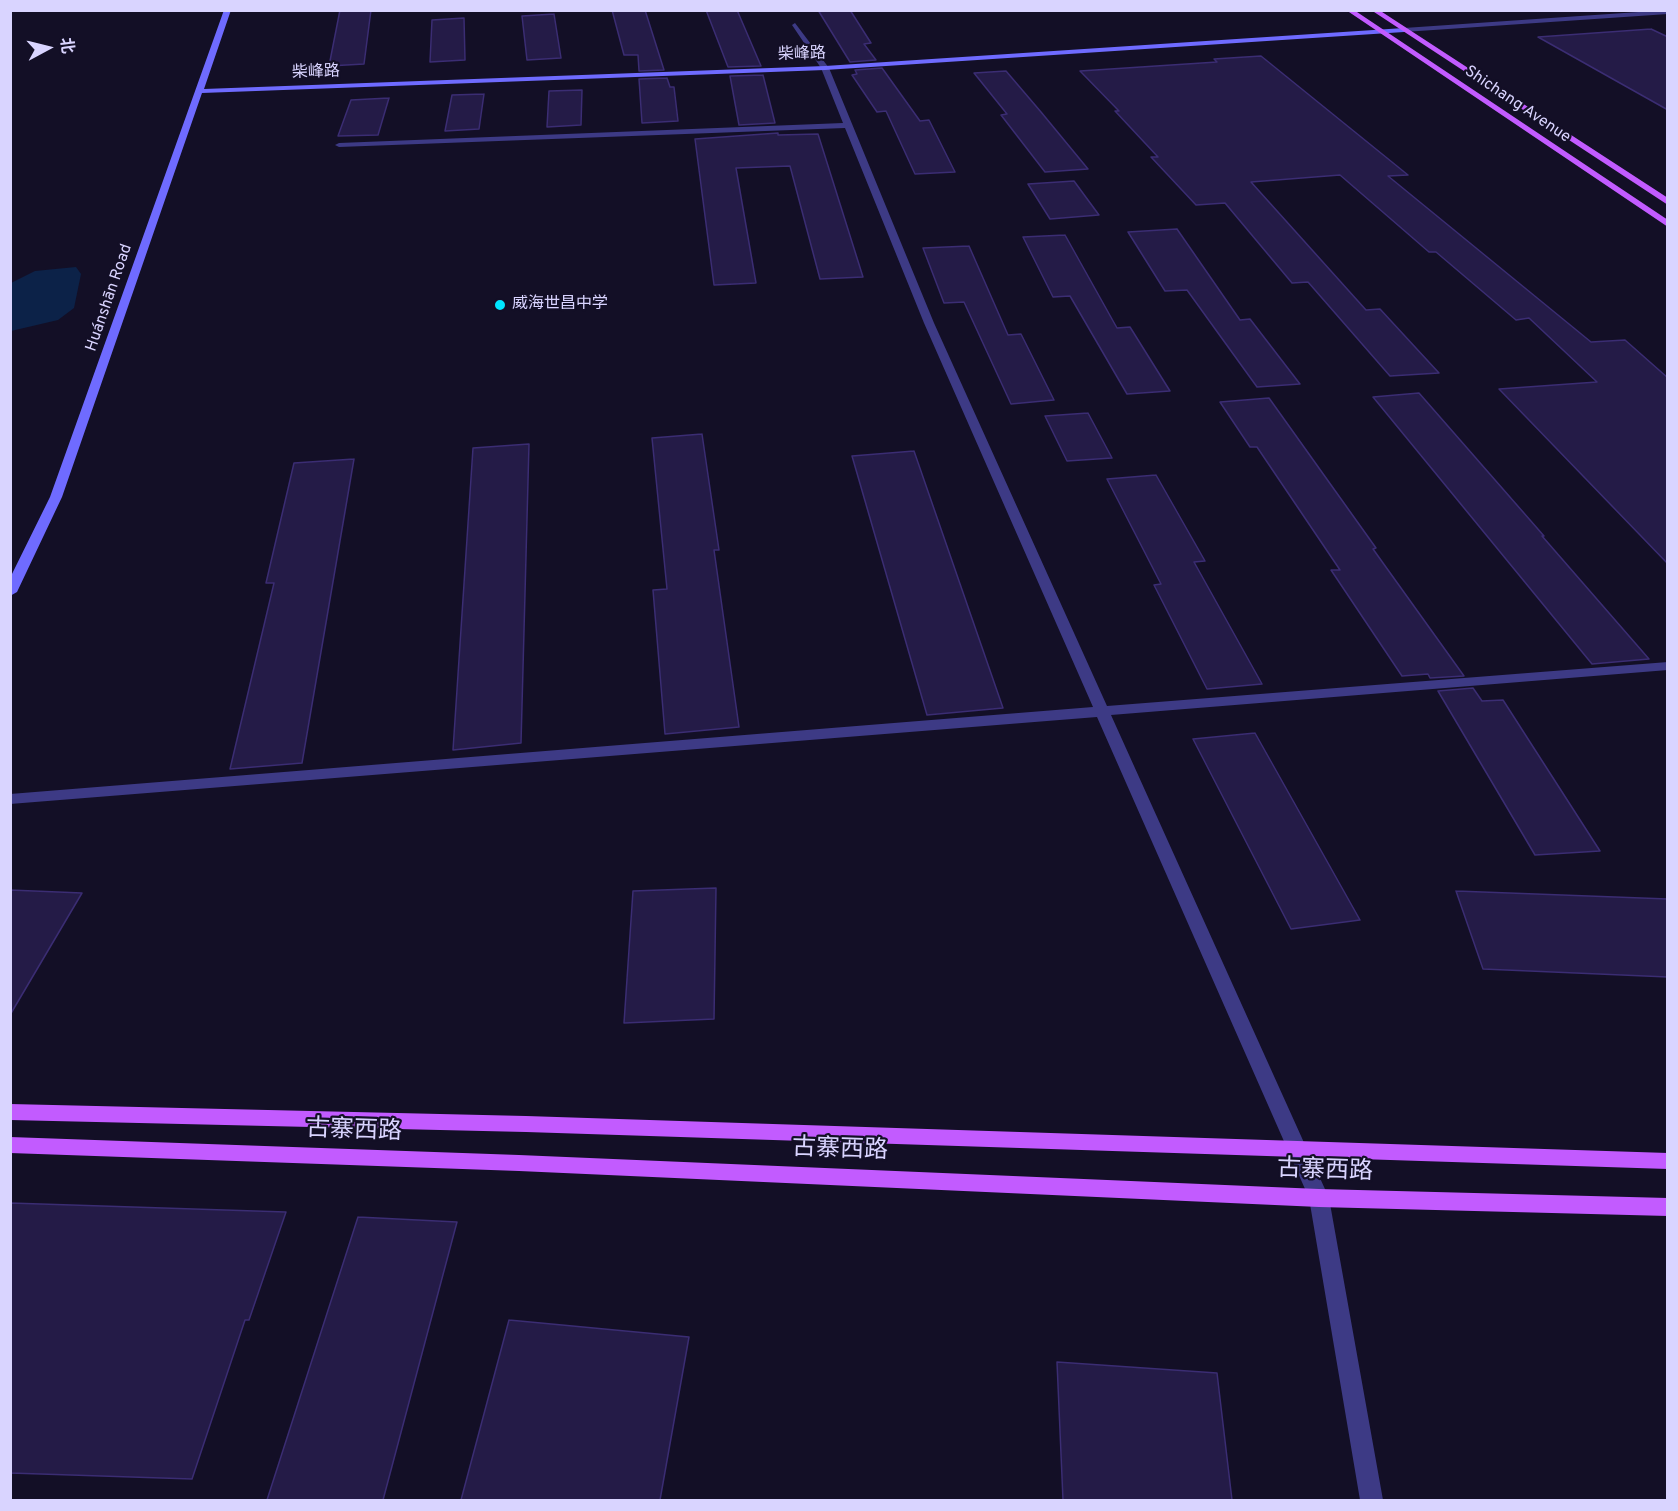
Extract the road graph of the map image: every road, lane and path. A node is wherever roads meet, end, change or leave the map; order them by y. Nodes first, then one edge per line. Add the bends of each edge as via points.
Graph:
1 (228, 10) edge
2 (1349, 10) edge
3 (1374, 10) edge
4 (1668, 12) edge
5 (795, 25) dead end
6 (1372, 26) junction
7 (1404, 30) junction
8 (1381, 31) junction
9 (823, 65) junction
10 (200, 88) junction
11 (848, 126) junction
12 (339, 145) dead end
13 (1668, 202) edge
14 (1668, 225) edge
15 (10, 592) edge
16 (1668, 666) edge
17 (1104, 711) junction
18 (10, 799) edge
19 (10, 1112) edge
20 (10, 1145) edge
21 (1297, 1149) junction
22 (1668, 1161) edge
23 (1319, 1198) junction
24 (1668, 1207) edge
25 (1372, 1500) edge

1 - 10 street, Huánshān Road
2 - 6 main road, Shichang Avenue
3 - 7 main road, Shichang Avenue
4 - 7 street, 柴峰路
5 - 9 street
6 - 7 street, 柴峰路
6 - 8 main road, Shichang Avenue
6 - 9 street, 柴峰路
7 - 8 street, 柴峰路
7 - 13 main road, Shichang Avenue
8 - 9 street, 柴峰路
8 - 14 main road, Shichang Avenue
9 - 10 street, 柴峰路
9 - 11 street
10 - 15 street, Huánshān Road via 56,498
11 - 12 street
11 - 17 street via 929,322
16 - 17 street
17 - 18 street
17 - 21 street
19 - 21 main road, 古寨西路
20 - 23 main road, 古寨西路 via 531,1163
21 - 22 main road, 古寨西路
21 - 23 street
23 - 24 main road, 古寨西路
23 - 25 street

